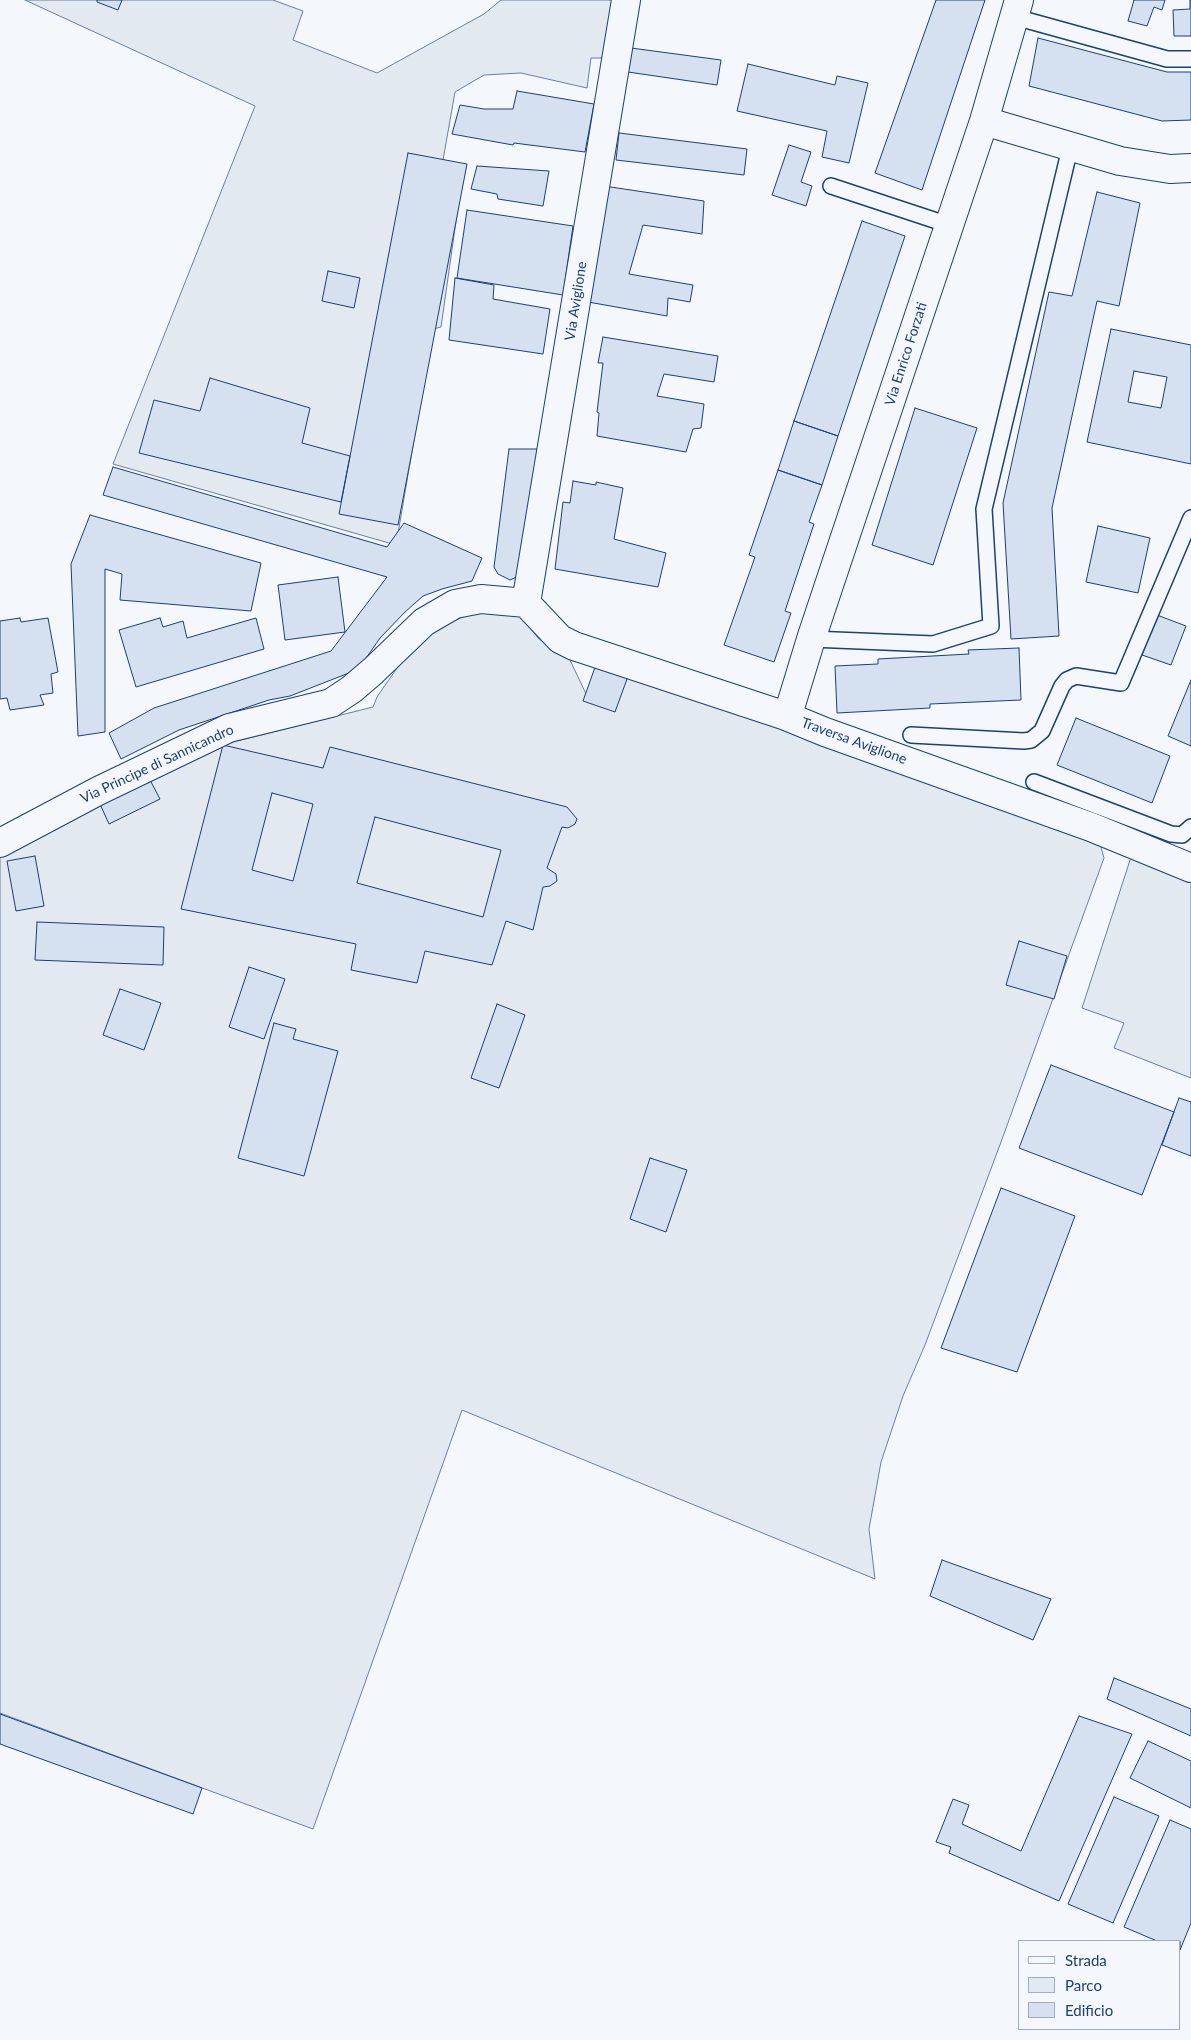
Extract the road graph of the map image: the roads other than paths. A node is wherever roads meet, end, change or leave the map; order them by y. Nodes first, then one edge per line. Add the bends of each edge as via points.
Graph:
1 (626, 0) edge
2 (1017, 8) edge
3 (1191, 59) edge
4 (984, 121) junction
5 (1070, 148) junction
6 (1191, 168) edge
7 (830, 186) dead end
8 (949, 225) junction
9 (1191, 518) edge
10 (526, 603) junction
11 (811, 639) junction
12 (790, 708) dead end
13 (910, 735) dead end
14 (1034, 782) dead end
15 (1191, 827) edge
16 (0, 843) edge
17 (1191, 868) edge

1 - 10 street, Via Aviglione
2 - 3 lane via 1167,59
2 - 4 street, Via Enrico Forzati
4 - 5 street
4 - 8 street, Via Enrico Forzati
5 - 6 street via 1120,161 1170,169
5 - 11 lane via 984,509 991,626 933,644
7 - 8 lane
8 - 11 street, Via Enrico Forzati
9 - 13 lane via 1121,683 1076,676 1067,680 1042,731 1024,742
10 - 16 street, Via Principe di Sannicandro via 481,599 455,604 424,622 373,671 332,702 229,728
10 - 17 street, Traversa Aviglione via 560,639 574,646 786,716 1091,827
11 - 12 street, Via Enrico Forzati
14 - 15 lane via 1171,834 1182,835

